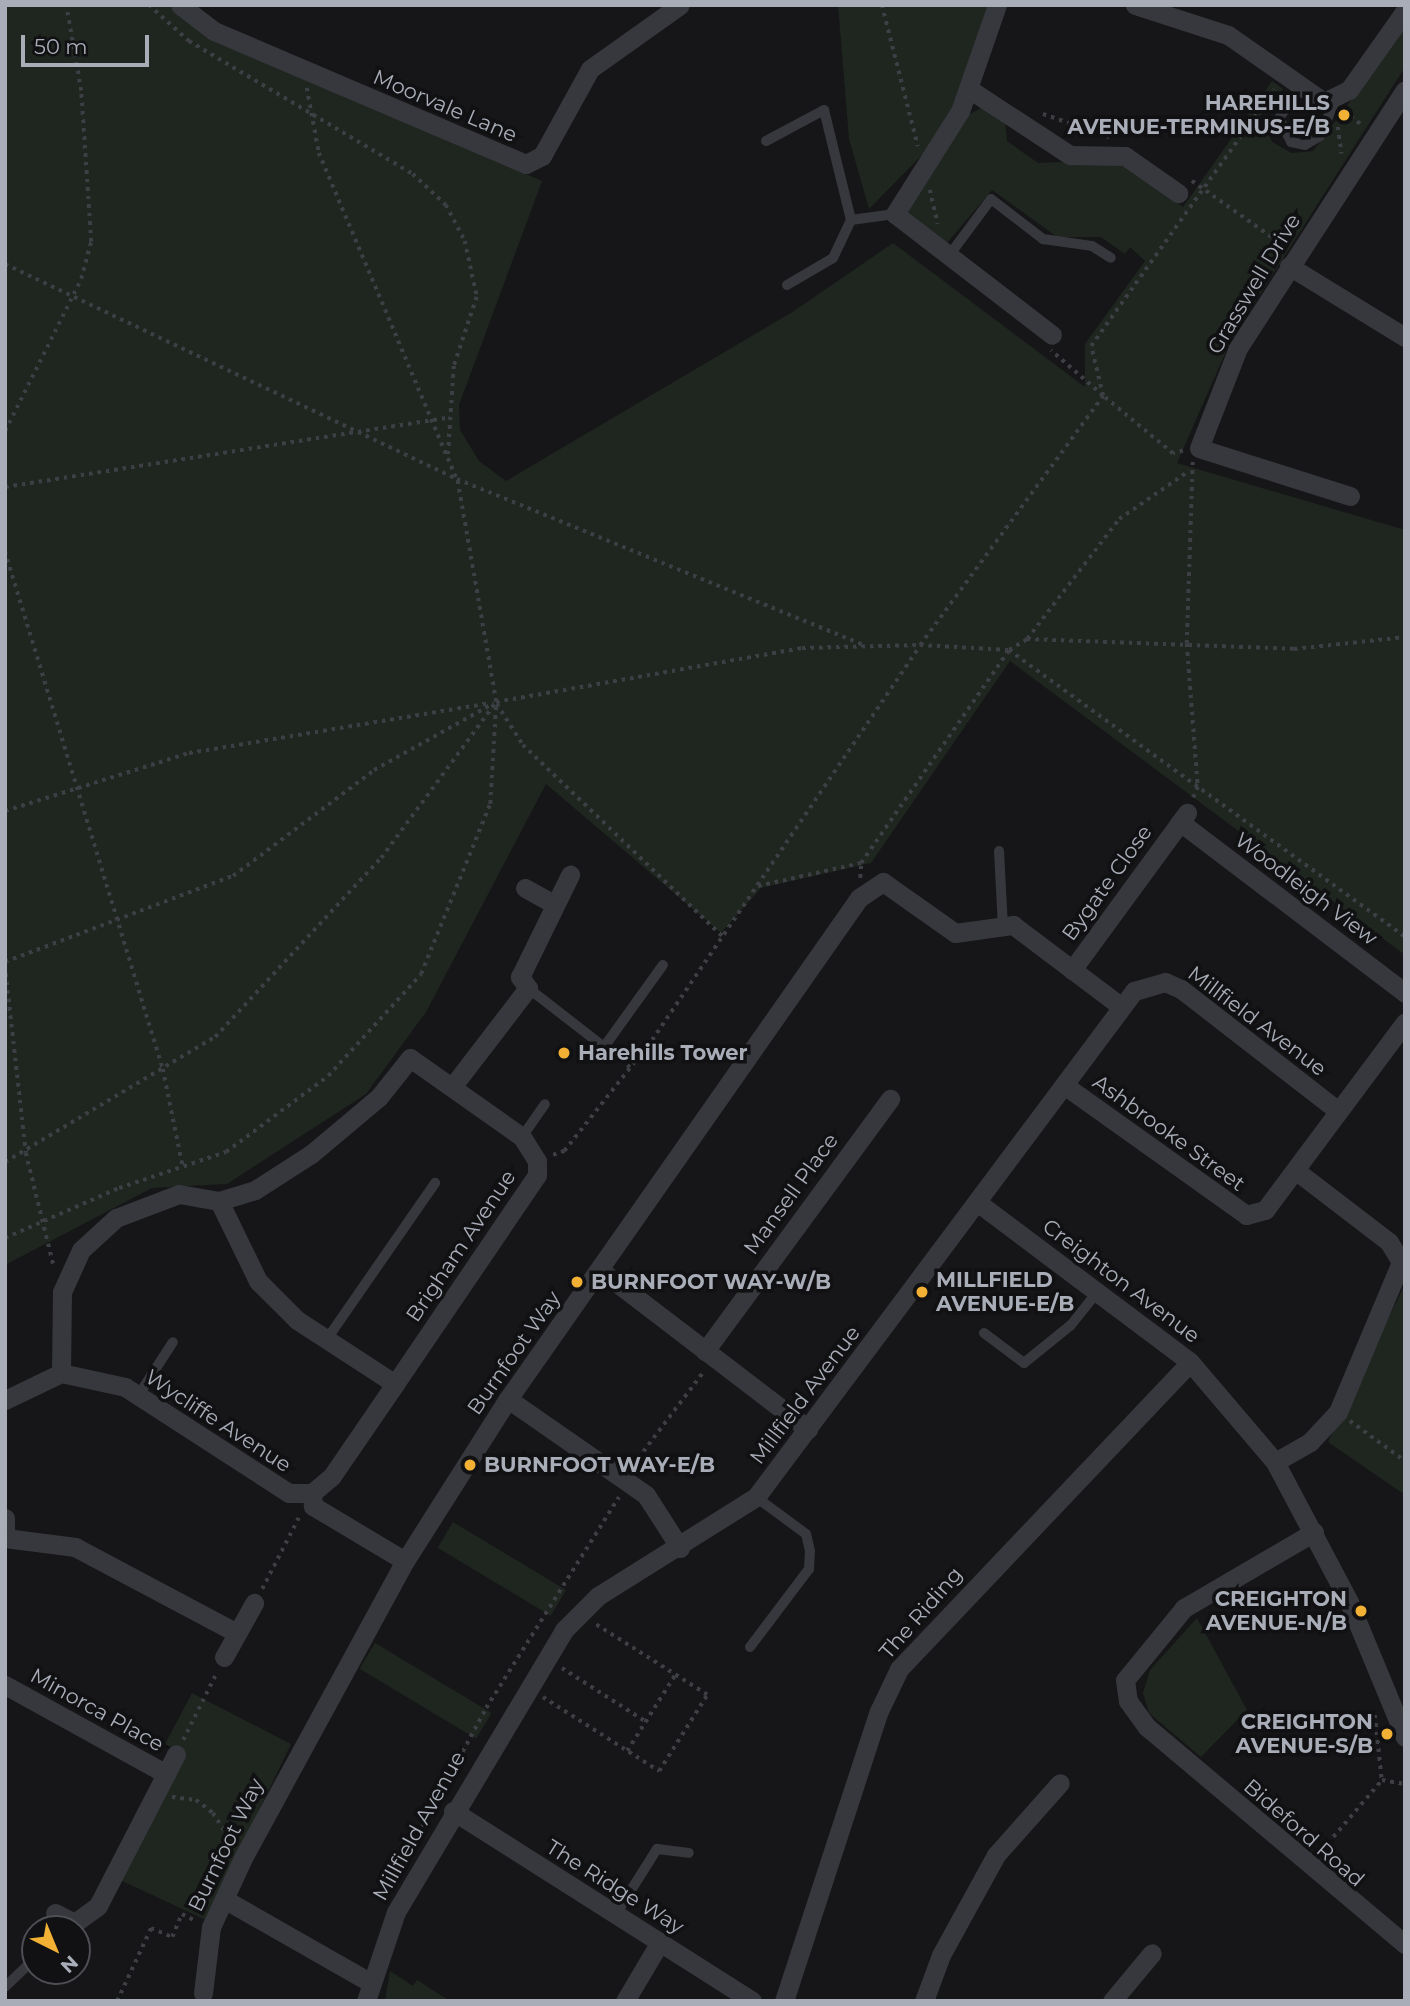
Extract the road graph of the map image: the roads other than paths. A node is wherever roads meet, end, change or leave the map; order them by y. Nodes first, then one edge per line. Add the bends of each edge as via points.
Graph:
1 (680, 5) edge
2 (997, 5) edge
3 (1135, 5) edge
4 (184, 7) edge
5 (1405, 11) edge
6 (1292, 81) junction
7 (969, 89) junction
8 (1405, 90) edge
9 (1335, 101) junction
10 (766, 141) dead end
11 (1181, 183) road end
12 (895, 214) junction
13 (851, 220) junction
14 (947, 258) junction
15 (1111, 258) dead end
16 (1293, 260) junction
17 (787, 285) dead end
18 (1405, 337) edge
19 (1049, 341) road end
20 (1350, 496) dead end
21 (1184, 817) joint
22 (999, 851) dead end
23 (570, 876) dead end
24 (525, 888) dead end
25 (554, 904) junction
26 (1003, 926) junction
27 (663, 965) dead end
28 (1072, 970) junction
29 (528, 988) junction
30 (1405, 993) edge
31 (1122, 1007) junction
32 (1405, 1022) edge
33 (1064, 1085) junction
34 (452, 1087) junction
35 (890, 1099) dead end
36 (545, 1104) dead end
37 (1337, 1110) junction
38 (522, 1138) junction
39 (1295, 1170) junction
40 (435, 1183) dead end
41 (219, 1201) junction
42 (978, 1202) junction
43 (600, 1270) junction
44 (1098, 1291) junction
45 (984, 1334) dead end
46 (327, 1339) junction
47 (173, 1342) dead end
48 (710, 1354) junction
49 (1190, 1362) junction
50 (61, 1373) junction
51 (395, 1384) junction
52 (138, 1396) junction
53 (508, 1399) junction
54 (5, 1400) edge
55 (808, 1429) junction
56 (1275, 1462) junction
57 (312, 1493) junction
58 (757, 1497) junction
59 (5, 1518) edge
60 (1314, 1532) junction
61 (5, 1537) edge
62 (680, 1548) junction
63 (405, 1561) junction
64 (254, 1603) road end
65 (237, 1633) junction
66 (750, 1647) dead end
67 (224, 1657) road end
68 (5, 1685) edge
69 (1405, 1737) edge
70 (176, 1754) road end
71 (162, 1783) junction
72 (1060, 1783) dead end
73 (453, 1811) junction
74 (689, 1853) dead end
75 (224, 1899) junction
76 (55, 1913) dead end
77 (616, 1914) junction
78 (58, 1915) edge
79 (87, 1915) edge
80 (660, 1942) junction
81 (1405, 1944) edge
82 (1152, 1953) dead end
83 (21, 1972) edge
84 (5, 1987) edge
85 (368, 1992) edge
86 (204, 1998) edge
87 (625, 2001) edge
88 (752, 2001) edge
89 (784, 2001) edge
90 (924, 2001) edge
91 (1112, 2001) edge

1 - 4 street, Moorvale Lane via 590,69 542,156 530,164 214,31
2 - 7 street
3 - 6 street via 1209,26
5 - 9 street via 1349,90
6 - 9 street
6 - 9 lane via 1279,118 1291,142 1305,145 1320,136
7 - 11 street via 1070,155 1125,156
7 - 12 street
8 - 16 street, Grasswell Drive
10 - 13 lane via 824,110
12 - 13 lane
12 - 14 street
13 - 17 lane via 833,258
14 - 15 lane via 991,199 1043,239 1092,246
14 - 19 street
16 - 18 street
16 - 20 street, Grasswell Drive via 1238,348 1199,447
21 - 28 street, Bygate Close
21 - 30 street, Woodleigh View
22 - 26 lane
23 - 25 street
24 - 25 street
25 - 29 street via 520,976
26 - 28 street via 1013,925
26 - 43 street, Burnfoot Way via 955,933 883,882 859,898
27 - 29 lane via 604,1048
28 - 31 street
29 - 34 street
31 - 33 street, Millfield Avenue
31 - 37 street, Millfield Avenue via 1150,984 1181,989
32 - 37 street, Ashbrooke Street
33 - 39 street, Ashbrooke Street via 1231,1210 1246,1215 1265,1210
33 - 42 street, Millfield Avenue
34 - 38 street, Brigham Avenue
34 - 41 street, Brigham Avenue via 410,1058 379,1097 311,1154 255,1190
35 - 48 street, Mansell Place
36 - 38 lane
37 - 39 street, Ashbrooke Street
38 - 51 street, Brigham Avenue via 537,1161 537,1175
39 - 56 street via 1389,1242 1401,1262 1338,1412 1310,1442
40 - 46 lane
41 - 46 street via 258,1281 297,1320
41 - 50 street via 179,1194 116,1219 81,1250 62,1292
42 - 44 street, Creighton Avenue
42 - 55 street, Millfield Avenue
43 - 48 street
43 - 53 street, Burnfoot Way
44 - 45 lane via 1071,1325 1024,1363
44 - 49 street, Creighton Avenue
46 - 51 street
47 - 52 lane
48 - 55 street
49 - 56 street, Creighton Avenue
49 - 89 street, The Riding via 899,1669 879,1711
50 - 52 street, Wycliffe Avenue
50 - 54 street
51 - 57 street, Brigham Avenue via 332,1476
52 - 57 street, Wycliffe Avenue via 289,1493
53 - 62 street via 646,1495
53 - 63 street, Burnfoot Way
55 - 58 street, Millfield Avenue
56 - 60 street, Creighton Avenue
57 - 63 street via 313,1506
58 - 62 street, Millfield Avenue
58 - 66 lane via 806,1534 810,1551 808,1569
59 - 61 street
60 - 69 street, Creighton Avenue
60 - 81 street, Bideford Road via 1184,1608 1125,1680 1128,1701 1147,1727 1308,1867
61 - 65 street via 75,1547
62 - 73 street, Millfield Avenue via 636,1571 580,1614 526,1686
63 - 75 street, Burnfoot Way
64 - 65 street
65 - 67 street
68 - 71 street, Minorca Place
70 - 71 street, Minorca Place
71 - 79 street, Minorca Place via 98,1906
72 - 90 street via 996,1855 941,1955
73 - 77 street, The Ridge Way
73 - 85 street, Millfield Avenue via 396,1912
74 - 77 lane via 657,1849
75 - 85 street
75 - 86 street, Burnfoot Way via 211,1927
76 - 78 street, Minorca Place
77 - 80 street, The Ridge Way
80 - 87 street
80 - 88 street, The Ridge Way
82 - 91 street
83 - 84 lane

